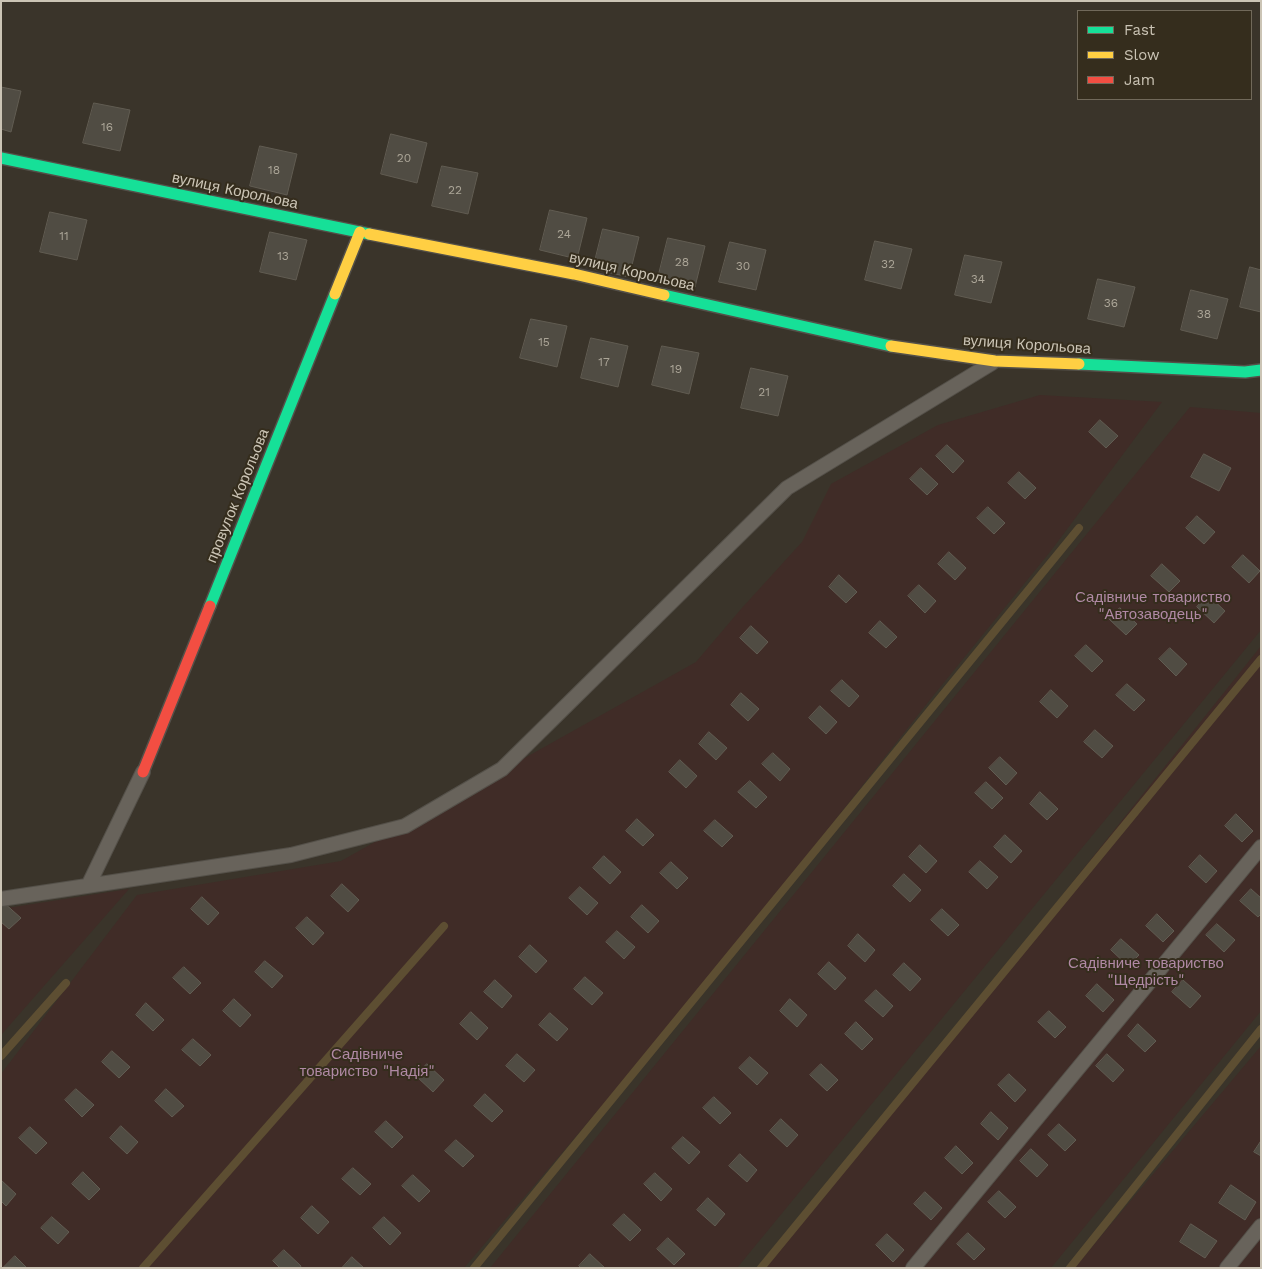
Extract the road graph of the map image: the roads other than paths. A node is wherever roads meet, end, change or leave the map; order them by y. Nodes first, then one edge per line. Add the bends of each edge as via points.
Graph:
1 (1, 158) edge
2 (360, 232) junction
3 (994, 361) junction
4 (1261, 370) edge
5 (143, 772) joint
6 (1261, 847) edge
7 (88, 886) junction
8 (1, 899) edge
9 (1261, 1226) edge
10 (912, 1268) edge
11 (1227, 1268) edge

1 - 2 street, вулиця Корольова
2 - 3 street, вулиця Корольова via 574,274 881,345
2 - 5 street, провулок Корольова
3 - 4 street, вулиця Корольова via 1245,372
3 - 7 lane via 787,488 502,769 405,826 291,855
5 - 7 lane
6 - 10 lane
7 - 8 lane
9 - 11 lane

